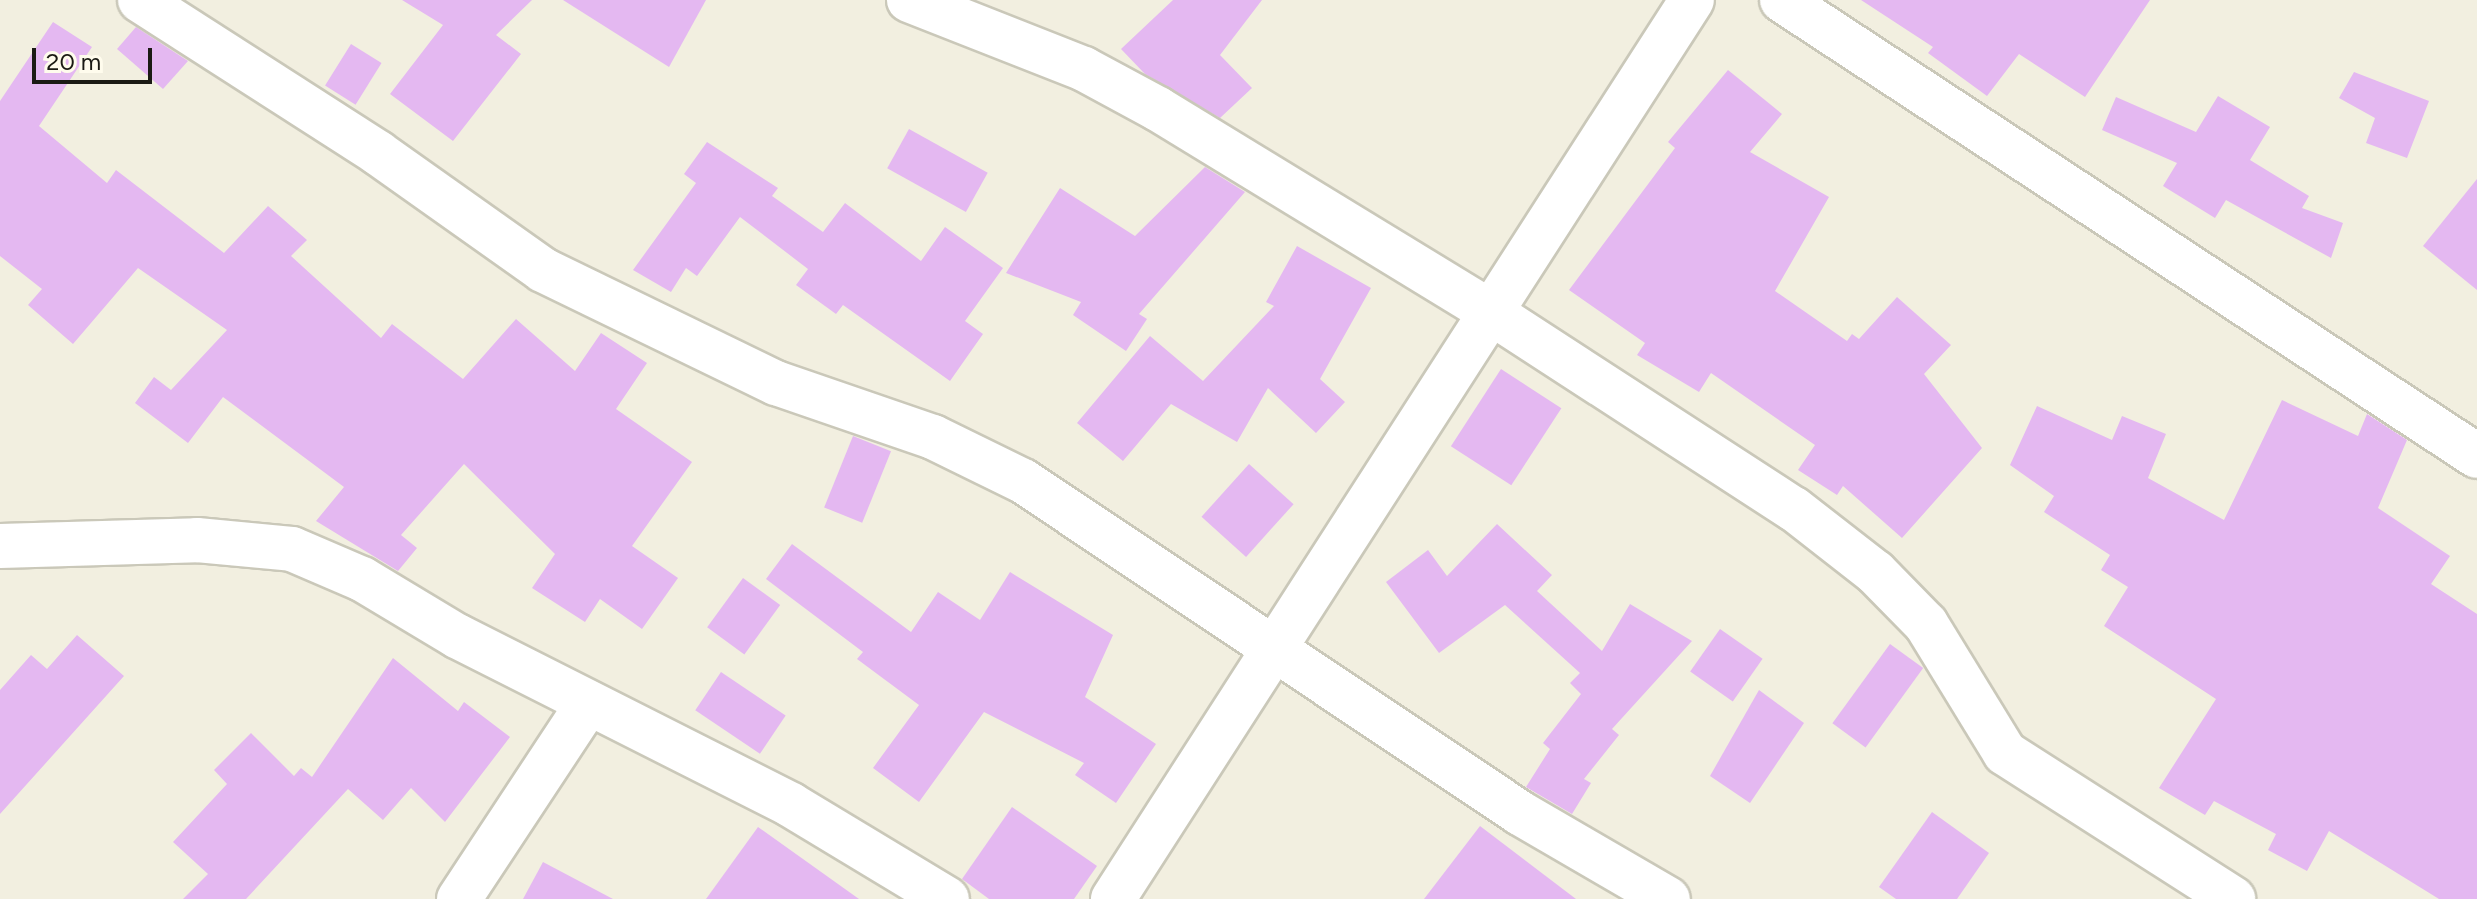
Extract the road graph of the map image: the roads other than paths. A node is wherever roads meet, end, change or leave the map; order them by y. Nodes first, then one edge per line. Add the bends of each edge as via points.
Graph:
1 (140, 0) edge
2 (909, 0) edge
3 (1692, 0) edge
4 (1782, 0) edge
5 (1487, 310) junction
6 (2477, 456) edge
7 (0, 546) edge
8 (1275, 648) junction
9 (588, 703) junction
10 (459, 899) edge
11 (947, 899) edge
12 (1113, 899) edge
13 (1668, 899) edge
14 (2233, 899) edge

1 - 8 street via 378,153 543,270 776,383 933,437 1023,481
2 - 5 street via 1084,69
3 - 5 street
4 - 6 street
5 - 8 street
5 - 14 street via 1716,457 1875,572 1926,624 2005,753
7 - 9 street via 197,540 292,549 362,579
8 - 12 street
8 - 13 street via 1520,813
9 - 10 street
9 - 11 street via 791,805

